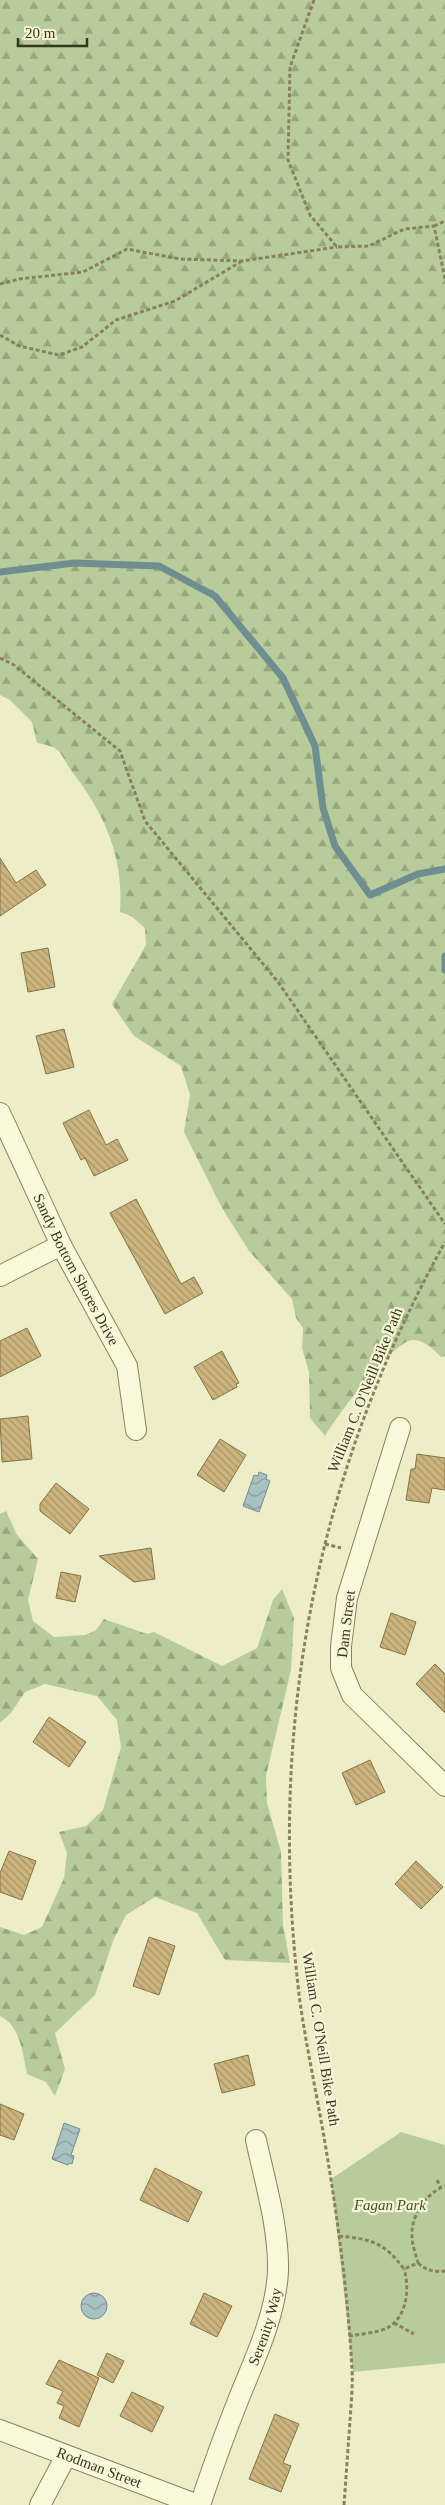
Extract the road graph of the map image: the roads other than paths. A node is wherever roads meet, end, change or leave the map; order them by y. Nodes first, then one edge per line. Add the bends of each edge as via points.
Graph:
1 (0, 1113) edge
2 (61, 1245) junction
3 (0, 1276) edge
4 (400, 1428) dead end
5 (136, 1430) dead end
6 (445, 1786) edge
7 (256, 2140) dead end
8 (0, 2430) edge
9 (66, 2456) junction
10 (40, 2505) edge
11 (199, 2505) edge

1 - 2 street, Sandy Bottom Shores Drive
2 - 3 street
2 - 5 street, Sandy Bottom Shores Drive via 127,1366
4 - 6 street, Dam Street via 346,1598 341,1668 352,1695
7 - 11 street, Serenity Way via 276,2244 278,2272 274,2299 265,2334
8 - 9 street, Rodman Street
9 - 10 street
9 - 11 street, Rodman Street

